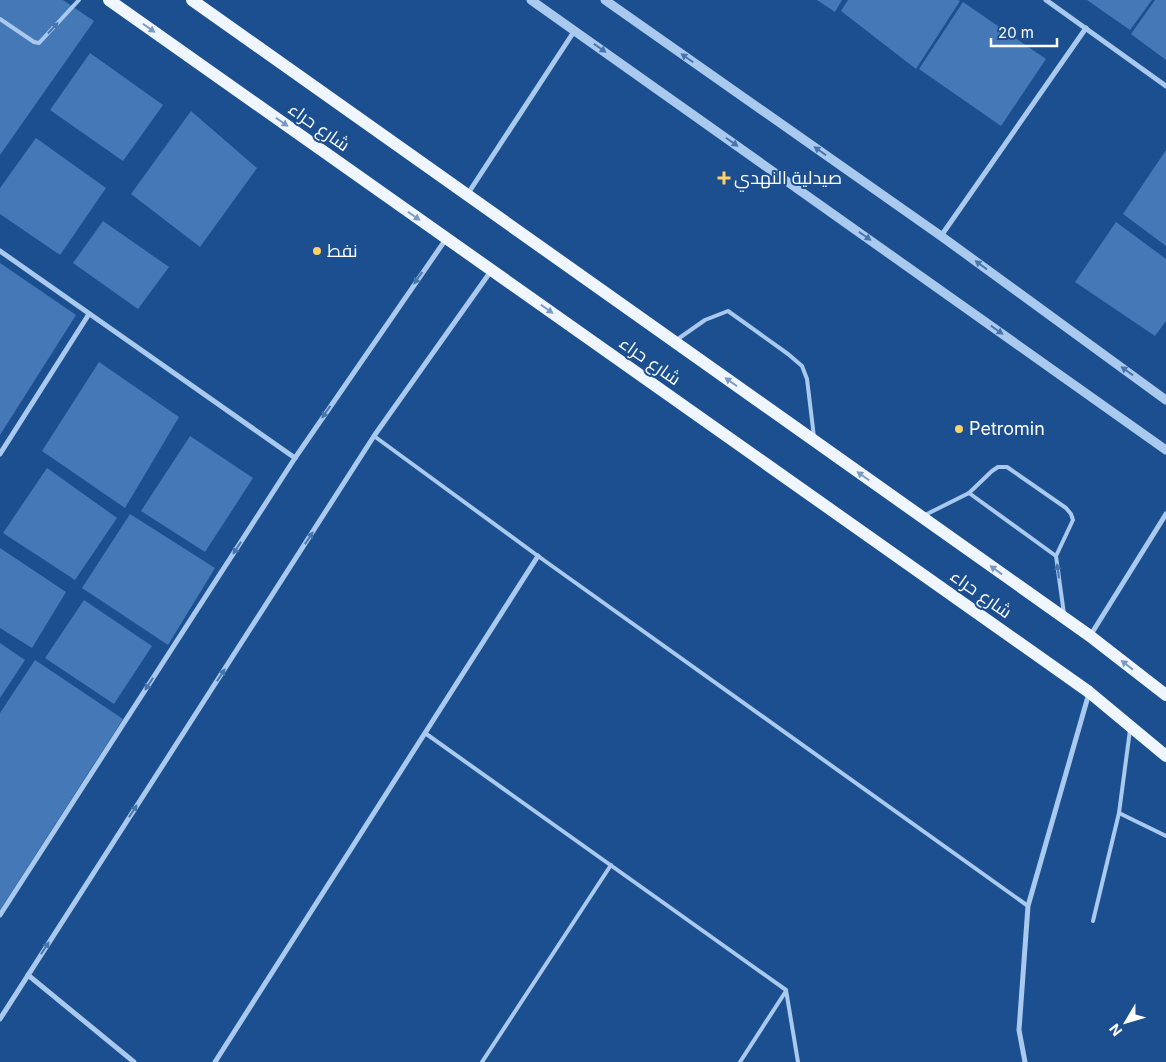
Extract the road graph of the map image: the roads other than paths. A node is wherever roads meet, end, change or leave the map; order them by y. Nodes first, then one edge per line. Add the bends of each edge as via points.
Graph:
1 (80, 0) edge
2 (109, 0) edge
3 (192, 0) edge
4 (531, 0) edge
5 (604, 0) edge
6 (1046, 0) edge
7 (0, 18) edge
8 (1086, 28) junction
9 (574, 30) junction
10 (1166, 86) edge
11 (467, 195) junction
12 (941, 236) junction
13 (446, 238) junction
14 (0, 251) edge
15 (491, 270) junction
16 (90, 314) junction
17 (674, 341) junction
18 (1166, 400) edge
19 (374, 436) junction
20 (815, 441) junction
21 (1166, 450) edge
22 (0, 454) edge
23 (295, 458) junction
24 (969, 493) junction
25 (1166, 514) edge
26 (922, 517) junction
27 (538, 556) junction
28 (1056, 556) junction
29 (1065, 619) junction
30 (1090, 636) junction
31 (1089, 692) junction
32 (1166, 695) edge
33 (1130, 726) junction
34 (426, 734) junction
35 (1166, 756) edge
36 (1119, 813) junction
37 (1166, 836) edge
38 (610, 865) junction
39 (1028, 906) junction
40 (0, 915) edge
41 (1094, 922) dead end
42 (28, 975) junction
43 (786, 990) junction
44 (0, 1019) edge
45 (134, 1062) edge
46 (216, 1062) edge
47 (482, 1062) edge
48 (740, 1062) edge
49 (798, 1062) edge
50 (1025, 1062) edge

7 -> 1 lane via 34,42 39,42
2 -> 13 main road, شارع حراء
3 - 11 main road, شارع حراء
4 - 9 street
12 -> 5 street
6 - 8 street
8 - 10 street
8 - 12 street
9 - 11 street
9 -> 21 street
11 - 17 main road, شارع حراء
18 -> 12 street
13 - 15 main road, شارع حراء
13 -> 23 street
14 - 16 street
15 - 19 street
15 -> 31 main road, شارع حراء
16 - 22 street
16 - 23 street
20 -> 17 main road, شارع حراء
17 - 20 lane via 704,320 728,311 802,366 808,379
19 - 27 lane
42 -> 19 street
26 -> 20 main road, شارع حراء
23 -> 40 street
24 - 26 lane
24 - 28 lane
24 - 28 lane via 992,471 1007,467 1066,508 1072,520
25 - 30 street
29 -> 26 main road, شارع حراء
27 - 34 street
27 - 39 lane
29 -> 28 lane
29 - 30 main road, شارع حراء
32 -> 30 main road, شارع حراء
31 - 33 main road, شارع حراء
31 - 39 street
33 - 35 main road, شارع حراء
33 - 36 lane
34 - 38 lane
34 - 46 street
36 - 37 lane
36 - 41 lane
38 - 43 lane
38 - 47 lane
39 - 50 street via 1018,1030
42 - 44 street
42 - 45 street
43 - 48 lane
43 - 49 lane

